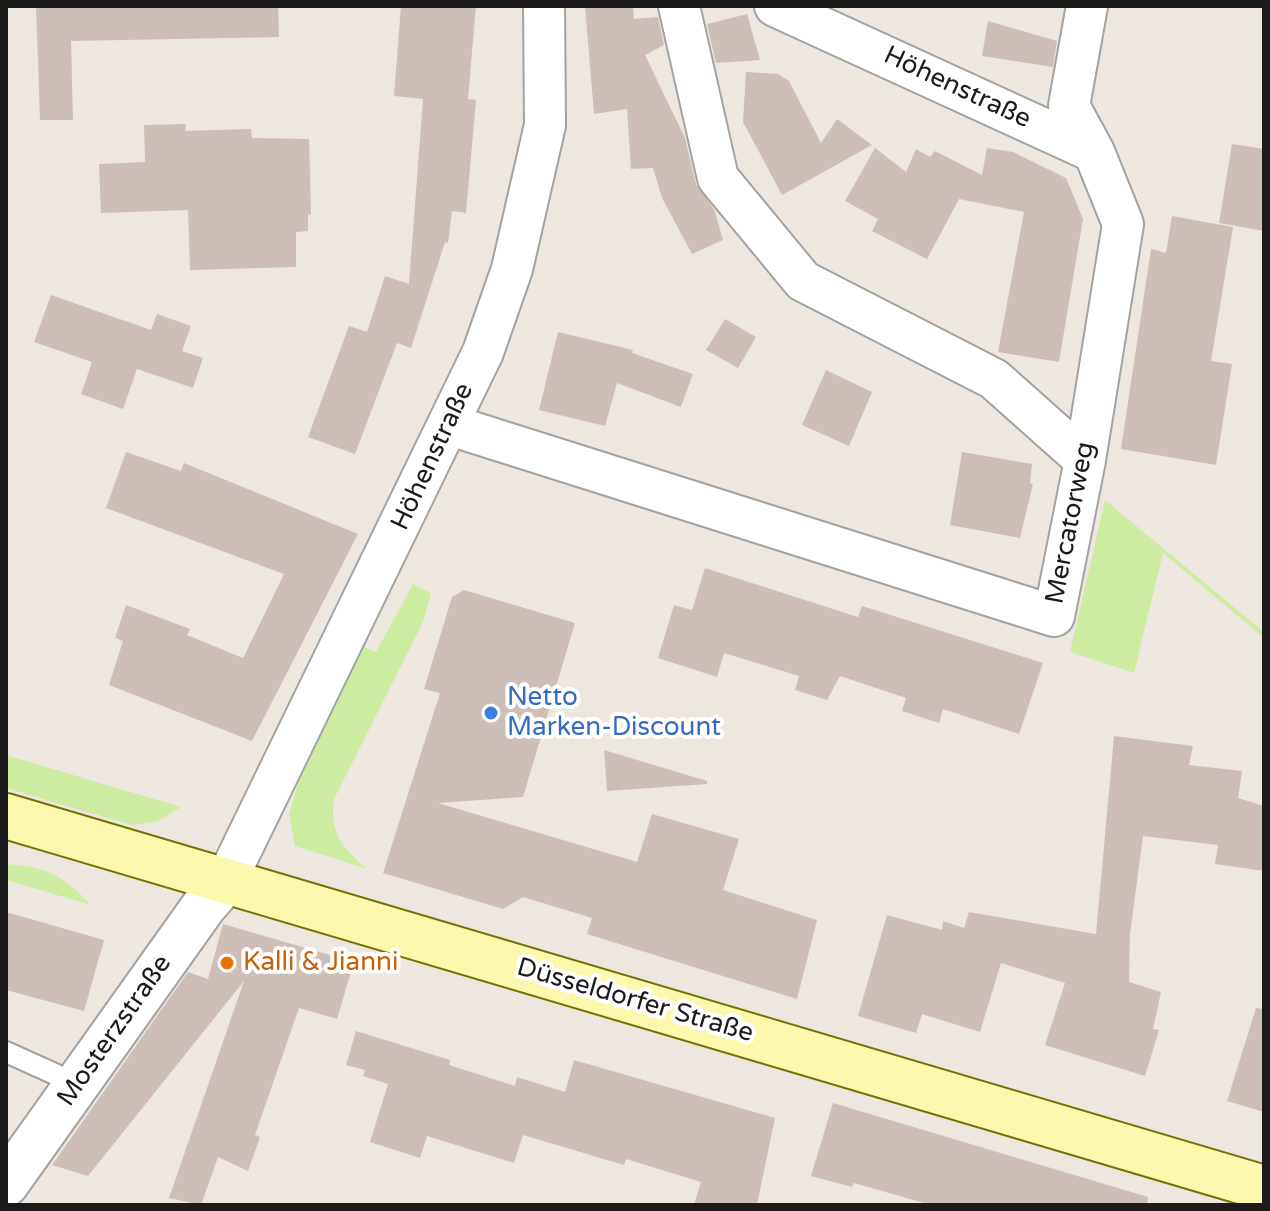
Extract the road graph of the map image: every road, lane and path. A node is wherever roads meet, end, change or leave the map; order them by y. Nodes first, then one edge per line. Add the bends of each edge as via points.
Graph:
1 (544, 6) edge
2 (679, 6) edge
3 (775, 6) edge
4 (1087, 6) edge
5 (1094, 152) junction
6 (450, 425) junction
7 (1085, 460) junction
8 (6, 816) edge
9 (226, 881) junction
10 (6, 1052) edge
11 (77, 1084) junction
12 (6, 1184) edge
13 (1264, 1188) edge

1 - 6 street, Höhenstraße via 545,125 512,269
2 - 7 street via 718,178 803,281 994,379
3 - 5 street, Höhenstraße
4 - 5 street, Mercatorweg via 1069,106
5 - 7 street, Mercatorweg via 1123,224
6 - 7 street, Mercatorweg via 1054,616
6 - 9 street, Höhenstraße
8 - 9 main road, Düsseldorfer Straße
9 - 11 street, Mosterzstraße
9 - 13 main road, Düsseldorfer Straße
10 - 11 lane
11 - 12 street, Mosterzstraße

